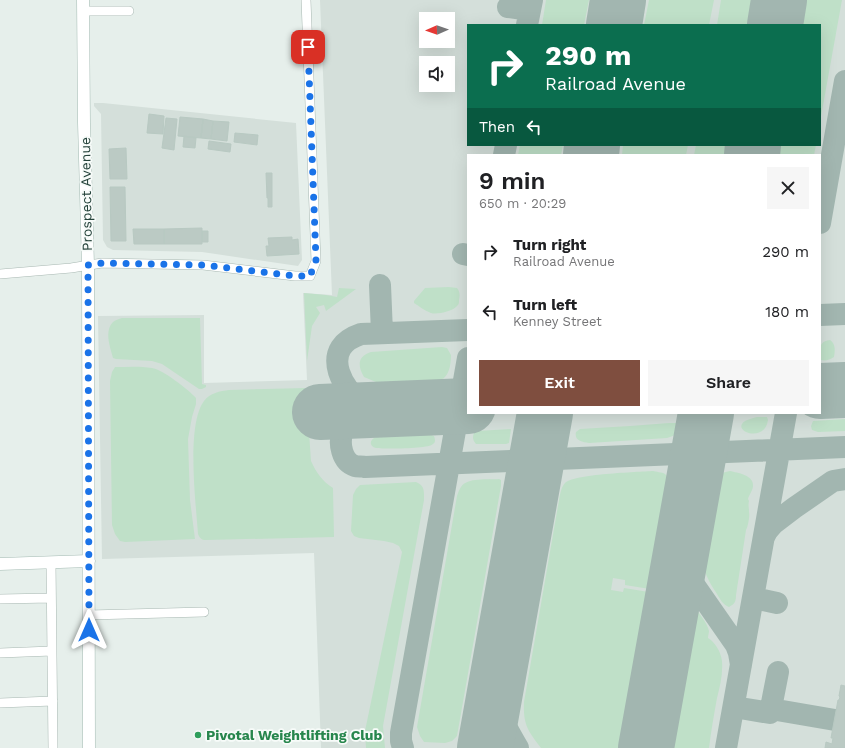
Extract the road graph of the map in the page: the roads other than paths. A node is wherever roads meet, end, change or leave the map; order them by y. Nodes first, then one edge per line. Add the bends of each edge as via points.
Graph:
1 (306, 0) edge
2 (83, 6) edge
3 (129, 11) dead end
4 (88, 265) junction
5 (0, 274) edge
6 (89, 561) junction
7 (51, 562) junction
8 (0, 564) edge
9 (51, 598) junction
10 (0, 600) edge
11 (204, 612) dead end
12 (89, 615) junction
13 (52, 652) junction
14 (0, 653) edge
15 (53, 701) junction
16 (0, 703) edge
17 (53, 748) edge
18 (89, 748) edge

1 - 4 street via 316,260 310,276 203,265
2 - 3 street
2 - 4 main road, Prospect Avenue
4 - 5 street
4 - 6 main road, Prospect Avenue
6 - 7 main road
6 - 12 main road, Prospect Avenue
7 - 8 main road
7 - 9 street
9 - 10 street
9 - 13 street
11 - 12 street
12 - 18 main road, Prospect Avenue
13 - 14 street
13 - 15 street
15 - 16 street
15 - 17 street

